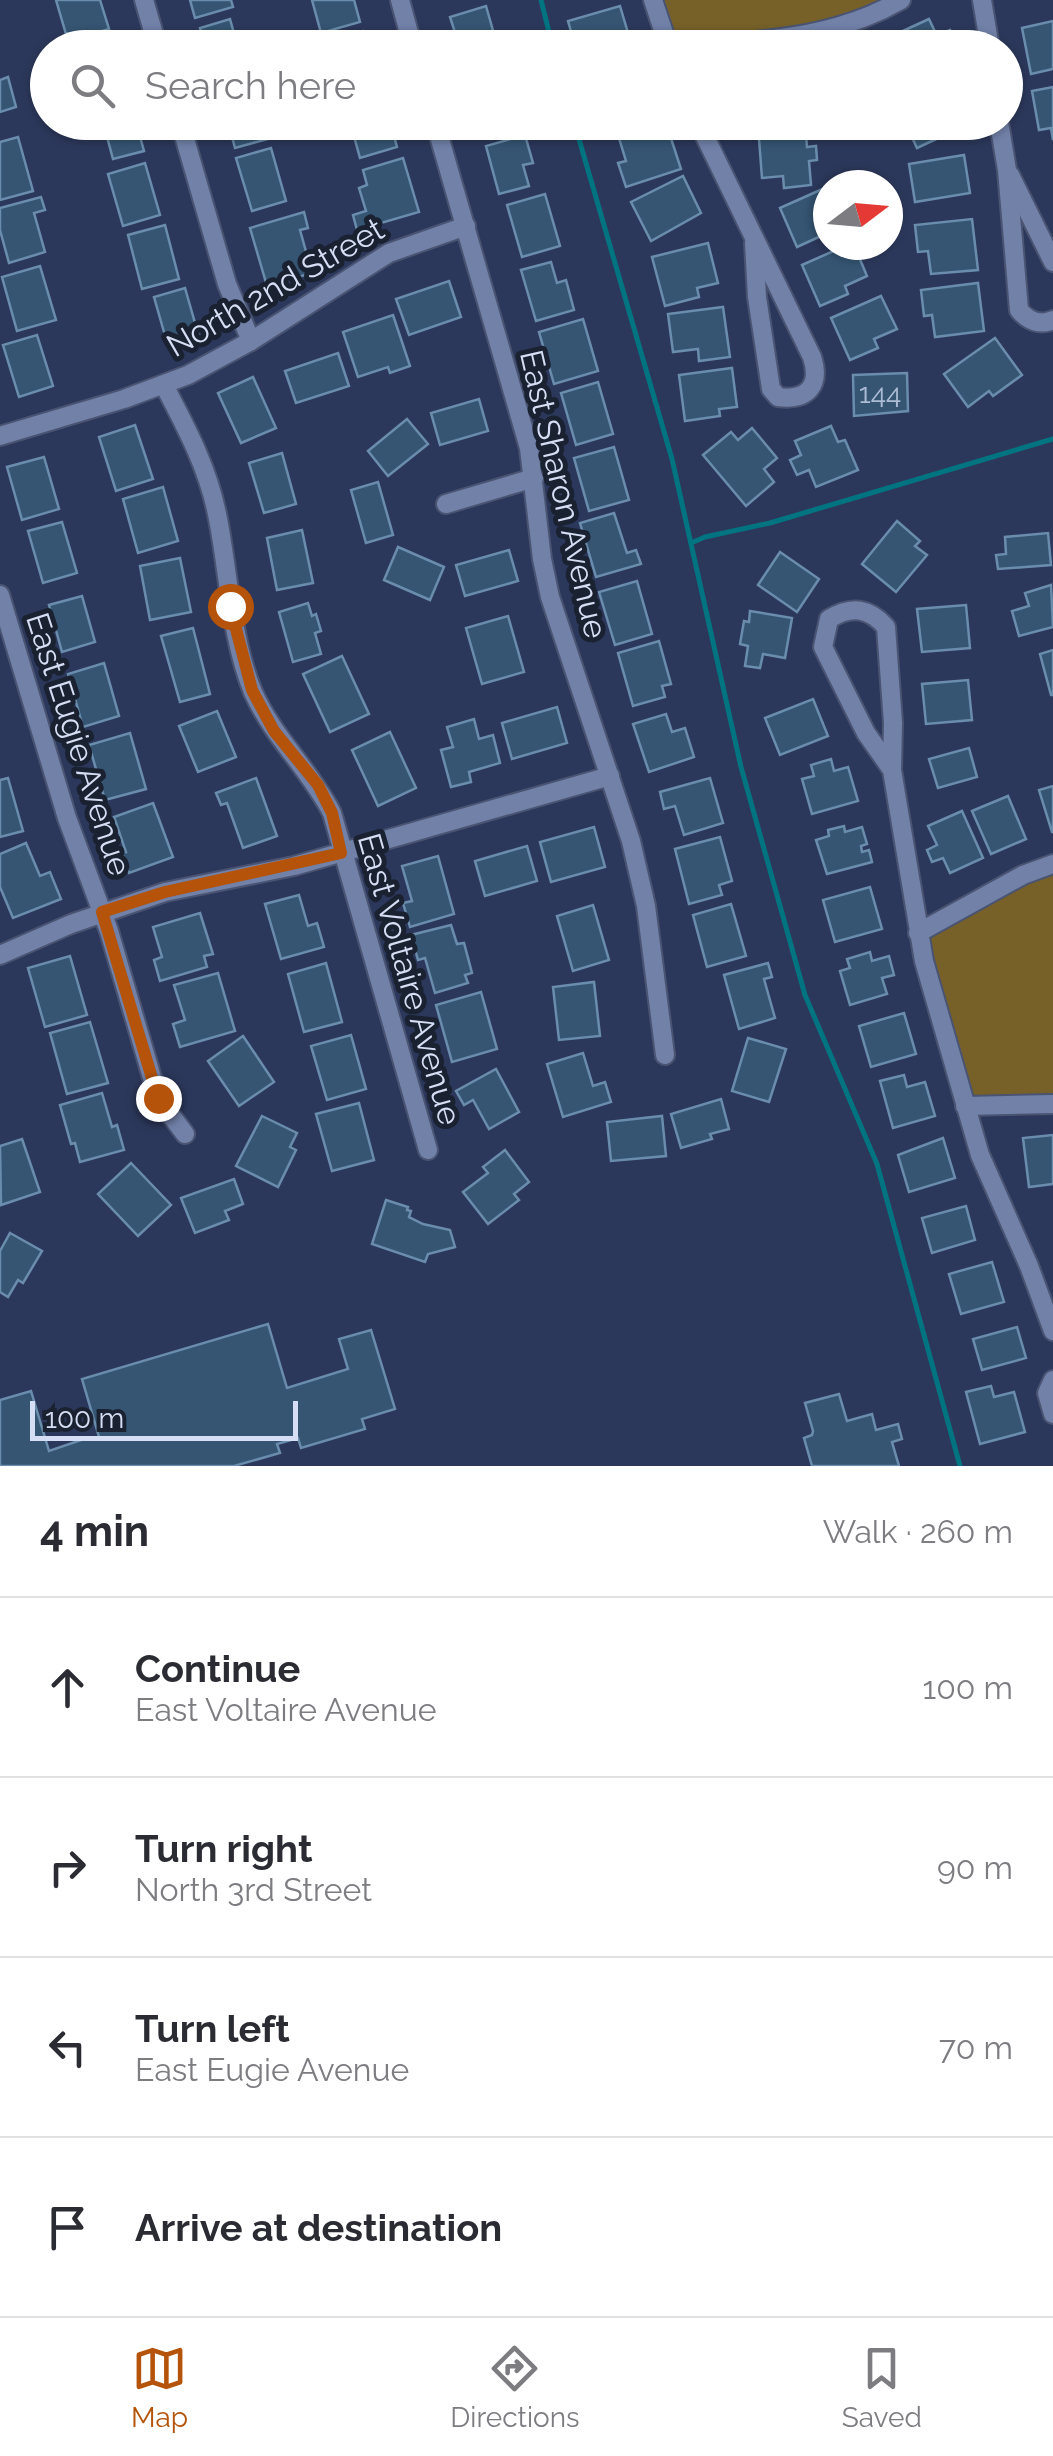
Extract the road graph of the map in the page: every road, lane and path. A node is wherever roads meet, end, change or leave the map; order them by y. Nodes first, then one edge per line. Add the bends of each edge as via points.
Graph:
1 (144, 0) edge
2 (400, 0) edge
3 (653, 0) edge
4 (900, 0) edge
5 (982, 0) edge
6 (153, 30) edge
7 (409, 30) edge
8 (663, 30) edge
9 (828, 30) edge
10 (987, 30) edge
11 (185, 140) edge
12 (440, 140) edge
13 (706, 140) edge
14 (1002, 140) edge
15 (1007, 170) junction
16 (466, 226) junction
17 (754, 242) junction
18 (1053, 262) edge
19 (1053, 320) edge
20 (251, 341) junction
21 (164, 385) junction
22 (0, 436) edge
23 (534, 478) junction
24 (446, 504) dead end
25 (0, 595) edge
26 (892, 770) junction
27 (610, 776) junction
28 (341, 853) junction
29 (1053, 864) edge
30 (102, 912) junction
31 (918, 933) junction
32 (0, 955) edge
33 (665, 1054) dead end
34 (1053, 1104) edge
35 (966, 1106) junction
36 (186, 1134) dead end
37 (428, 1150) dead end
38 (1053, 1331) edge
39 (1053, 1380) edge
40 (1053, 1414) edge

1 - 6 street
2 - 7 street
3 - 8 street
4 - 9 street
5 - 10 street
11 - 20 street via 226,284
12 - 16 street, East Sharon Avenue
13 - 17 street
14 - 15 street
15 - 18 street
15 - 19 street via 1018,310 1036,323
16 - 20 street, North 2nd Street via 389,252
16 - 23 street, East Sharon Avenue
17 - 17 street via 771,389 778,397 804,396 815,367
20 - 21 street, North 2nd Street
21 - 22 street, North 2nd Street
21 - 28 street, East Voltaire Avenue via 208,475 252,690 274,731 318,785
23 - 24 street
23 - 27 street, East Sharon Avenue via 550,596
25 - 30 street, East Eugie Avenue
26 - 26 street via 886,627 868,610 855,609 830,619 823,647
26 - 31 street
27 - 28 street
27 - 33 street, East Sharon Avenue via 646,906
28 - 30 street
28 - 37 street, East Voltaire Avenue
29 - 31 street
30 - 32 street
30 - 36 street, East Eugie Avenue via 158,1098
31 - 35 street
34 - 35 street
35 - 38 street
39 - 40 street via 1047,1393

